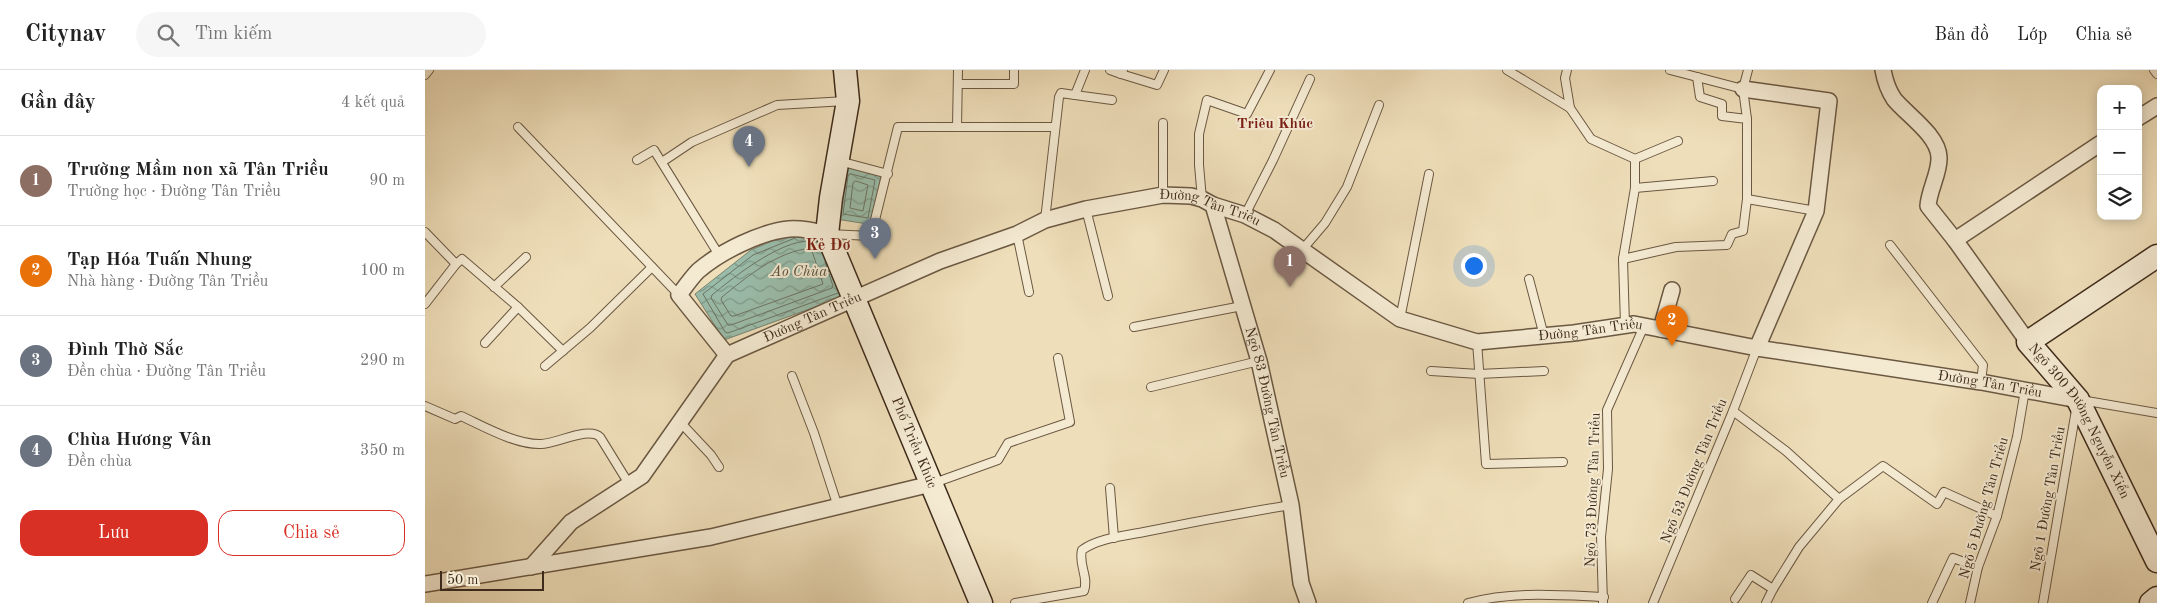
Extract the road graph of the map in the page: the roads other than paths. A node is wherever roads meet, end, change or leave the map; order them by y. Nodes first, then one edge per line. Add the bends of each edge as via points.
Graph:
1 (429, 70) edge
2 (845, 70) edge
3 (958, 70) edge
4 (1014, 70) edge
5 (1085, 70) edge
6 (1110, 70) edge
7 (1164, 70) edge
8 (1270, 70) edge
9 (1507, 70) edge
10 (1567, 70) edge
11 (1670, 70) edge
12 (1748, 70) edge
13 (1883, 70) edge
14 (2155, 70) edge
15 (1679, 71) edge
16 (1122, 72) edge
17 (2157, 74) edge
18 (425, 75) edge
19 (1697, 77) junction
20 (1310, 79) dead end
21 (958, 84) junction
22 (1743, 89) junction
23 (1075, 95) junction
24 (1112, 100) dead end
25 (848, 101) junction
26 (1379, 105) dead end
27 (2157, 106) edge
28 (1570, 108) junction
29 (2142, 115) edge
30 (1747, 119) junction
31 (1163, 122) dead end
32 (518, 127) dead end
33 (957, 127) junction
34 (1055, 127) junction
35 (1678, 141) dead end
36 (2097, 146) edge
37 (1635, 158) junction
38 (637, 160) dead end
39 (838, 161) junction
40 (662, 162) junction
41 (888, 174) junction
42 (1429, 174) dead end
43 (1713, 181) dead end
44 (1635, 188) junction
45 (1163, 196) junction
46 (1747, 199) junction
47 (1208, 202) junction
48 (1086, 208) junction
49 (1816, 211) junction
50 (1245, 214) junction
51 (1045, 220) junction
52 (425, 232) edge
53 (827, 234) junction
54 (1017, 234) junction
55 (1955, 240) junction
56 (1890, 245) dead end
57 (1302, 250) junction
58 (719, 255) junction
59 (2157, 256) edge
60 (526, 257) dead end
61 (1623, 259) junction
62 (456, 264) junction
63 (652, 267) junction
64 (1529, 279) dead end
65 (494, 287) junction
66 (1672, 290) dead end
67 (1029, 292) dead end
68 (679, 295) junction
69 (1108, 296) dead end
70 (854, 299) junction
71 (425, 304) edge
72 (1242, 306) junction
73 (518, 307) junction
74 (1400, 319) junction
75 (1625, 325) junction
76 (1644, 326) junction
77 (1134, 327) dead end
78 (1661, 330) junction
79 (1544, 336) junction
80 (485, 342) dead end
81 (1477, 342) junction
82 (2027, 342) junction
83 (1757, 348) junction
84 (563, 351) junction
85 (727, 355) junction
86 (1058, 358) dead end
87 (1259, 361) junction
88 (545, 366) dead end
89 (1431, 372) dead end
90 (1545, 372) dead end
91 (1479, 374) junction
92 (792, 376) dead end
93 (1981, 382) junction
94 (1151, 387) dead end
95 (2025, 390) junction
96 (2078, 400) junction
97 (425, 406) edge
98 (1733, 411) junction
99 (2157, 413) edge
100 (681, 423) junction
101 (1563, 462) dead end
102 (719, 467) dead end
103 (629, 484) junction
104 (931, 484) junction
105 (1110, 488) dead end
106 (1839, 500) junction
107 (1291, 506) junction
108 (838, 507) junction
109 (1997, 516) junction
110 (1114, 538) junction
111 (2157, 561) edge
112 (531, 567) junction
113 (1978, 567) junction
114 (425, 584) edge
115 (1773, 589) junction
116 (2157, 598) edge
117 (1735, 599) dead end
118 (1603, 600) edge
119 (981, 603) edge
120 (1015, 603) edge
121 (1308, 603) edge
122 (1468, 603) edge
123 (1653, 603) edge
124 (1766, 603) edge
125 (1931, 603) edge
126 (1970, 603) edge
127 (2043, 603) edge
128 (2151, 603) edge

1 - 18 lane
2 - 25 street, Phố Triều Khúc
3 - 21 lane
4 - 21 lane via 1014,84
5 - 23 lane
6 - 16 lane
7 - 16 lane via 1157,85
8 - 47 lane via 1247,114 1207,100 1199,134 1199,165
9 - 28 lane
10 - 28 lane via 1565,78
11 - 15 lane
12 - 22 lane
13 - 55 street via 1886,85 1895,99 1937,148 1939,157 1928,206
14 - 17 lane
15 - 19 lane
19 - 22 lane
19 - 30 lane via 1701,97 1722,104 1722,116
20 - 50 lane
21 - 33 lane
22 - 30 lane
22 - 49 street via 1829,101
23 - 24 lane
23 - 34 lane via 1061,93
25 - 39 street, Phố Triều Khúc
25 - 40 lane via 777,105 693,142
26 - 57 lane via 1347,187 1325,224
27 - 29 street
28 - 37 lane via 1591,139
30 - 46 lane
31 - 45 lane
32 - 63 lane
33 - 34 lane
33 - 41 lane via 899,127
34 - 51 lane
35 - 37 lane
36 - 55 street
37 - 44 lane
38 - 40 lane via 654,150
39 - 41 lane
39 - 53 street, Phố Triều Khúc
40 - 58 lane
41 - 53 lane via 871,236
42 - 74 lane
43 - 44 lane
44 - 61 lane
45 - 47 street, Đường Tân Triều via 1191,196
45 - 48 street, Đường Tân Triều
46 - 49 lane
46 - 61 lane via 1743,231 1732,234 1727,246 1676,247
47 - 50 street, Đường Tân Triều
47 - 72 street, Ngõ 83 Đường Tân Triều
48 - 51 street, Đường Tân Triều
48 - 69 lane
49 - 83 street
50 - 57 street, Đường Tân Triều
51 - 54 street, Đường Tân Triều
52 - 62 lane
53 - 58 street via 789,229 749,241
53 - 70 street, Phố Triều Khúc
54 - 67 lane
54 - 70 street, Đường Tân Triều via 940,261
55 - 82 street
56 - 93 lane via 1983,366
57 - 74 street, Đường Tân Triều
58 - 68 street via 697,272
59 - 82 street, Ngõ 300 Đường Nguyễn Xiển
60 - 65 lane
61 - 75 lane
62 - 65 lane via 462,259
62 - 71 lane
63 - 68 lane
63 - 84 lane
64 - 79 lane
65 - 73 lane
66 - 78 street
68 - 85 street
70 - 85 street, Đường Tân Triều
70 - 104 street, Phố Triều Khúc
72 - 77 lane
72 - 87 street, Ngõ 83 Đường Tân Triều
73 - 80 lane
73 - 84 lane
74 - 81 street, Đường Tân Triều
75 - 76 street, Đường Tân Triều
75 - 79 street, Đường Tân Triều
76 - 78 street, Đường Tân Triều
76 - 118 lane, Ngõ 73 Đường Tân Triều via 1607,410 1608,469 1601,537
78 - 83 street, Đường Tân Triều
79 - 81 street, Đường Tân Triều
81 - 91 lane
82 - 96 street, Ngõ 300 Đường Nguyễn Xiển
83 - 93 street, Đường Tân Triều
83 - 98 lane, Ngõ 53 Đường Tân Triều
84 - 88 lane
85 - 100 street
86 - 104 lane via 1069,422 1008,443 998,460
87 - 94 lane
87 - 107 street, Ngõ 83 Đường Tân Triều
89 - 91 lane
90 - 91 lane
91 - 101 lane via 1486,464
92 - 108 lane
93 - 95 street, Đường Tân Triều
95 - 96 street, Đường Tân Triều
95 - 109 lane, Ngõ 5 Đường Tân Triều
96 - 99 lane
96 - 111 street, Ngõ 300 Đường Nguyễn Xiển
96 - 127 lane, Ngõ 1 Đường Tân Triều
97 - 103 lane via 455,419 461,416 527,444 595,433 601,437
98 - 106 lane via 1786,451
98 - 123 lane, Ngõ 53 Đường Tân Triều
100 - 102 lane
100 - 103 street via 642,476
103 - 112 street via 571,522
104 - 108 street, Phố Triều Khúc
104 - 119 street
105 - 110 lane
106 - 109 lane via 1883,466 1937,504 1944,492
106 - 115 lane via 1799,547
107 - 110 lane
107 - 121 street, Ngõ 83 Đường Tân Triều via 1301,583
108 - 112 street, Phố Triều Khúc via 711,537
109 - 113 lane, Ngõ 5 Đường Tân Triều
110 - 120 lane via 1082,550 1080,562 1086,577 1084,592
112 - 114 street
113 - 125 lane via 1953,558
113 - 126 lane, Ngõ 5 Đường Tân Triều
115 - 117 lane via 1751,575
115 - 124 lane
116 - 128 street
118 - 122 lane via 1537,594

